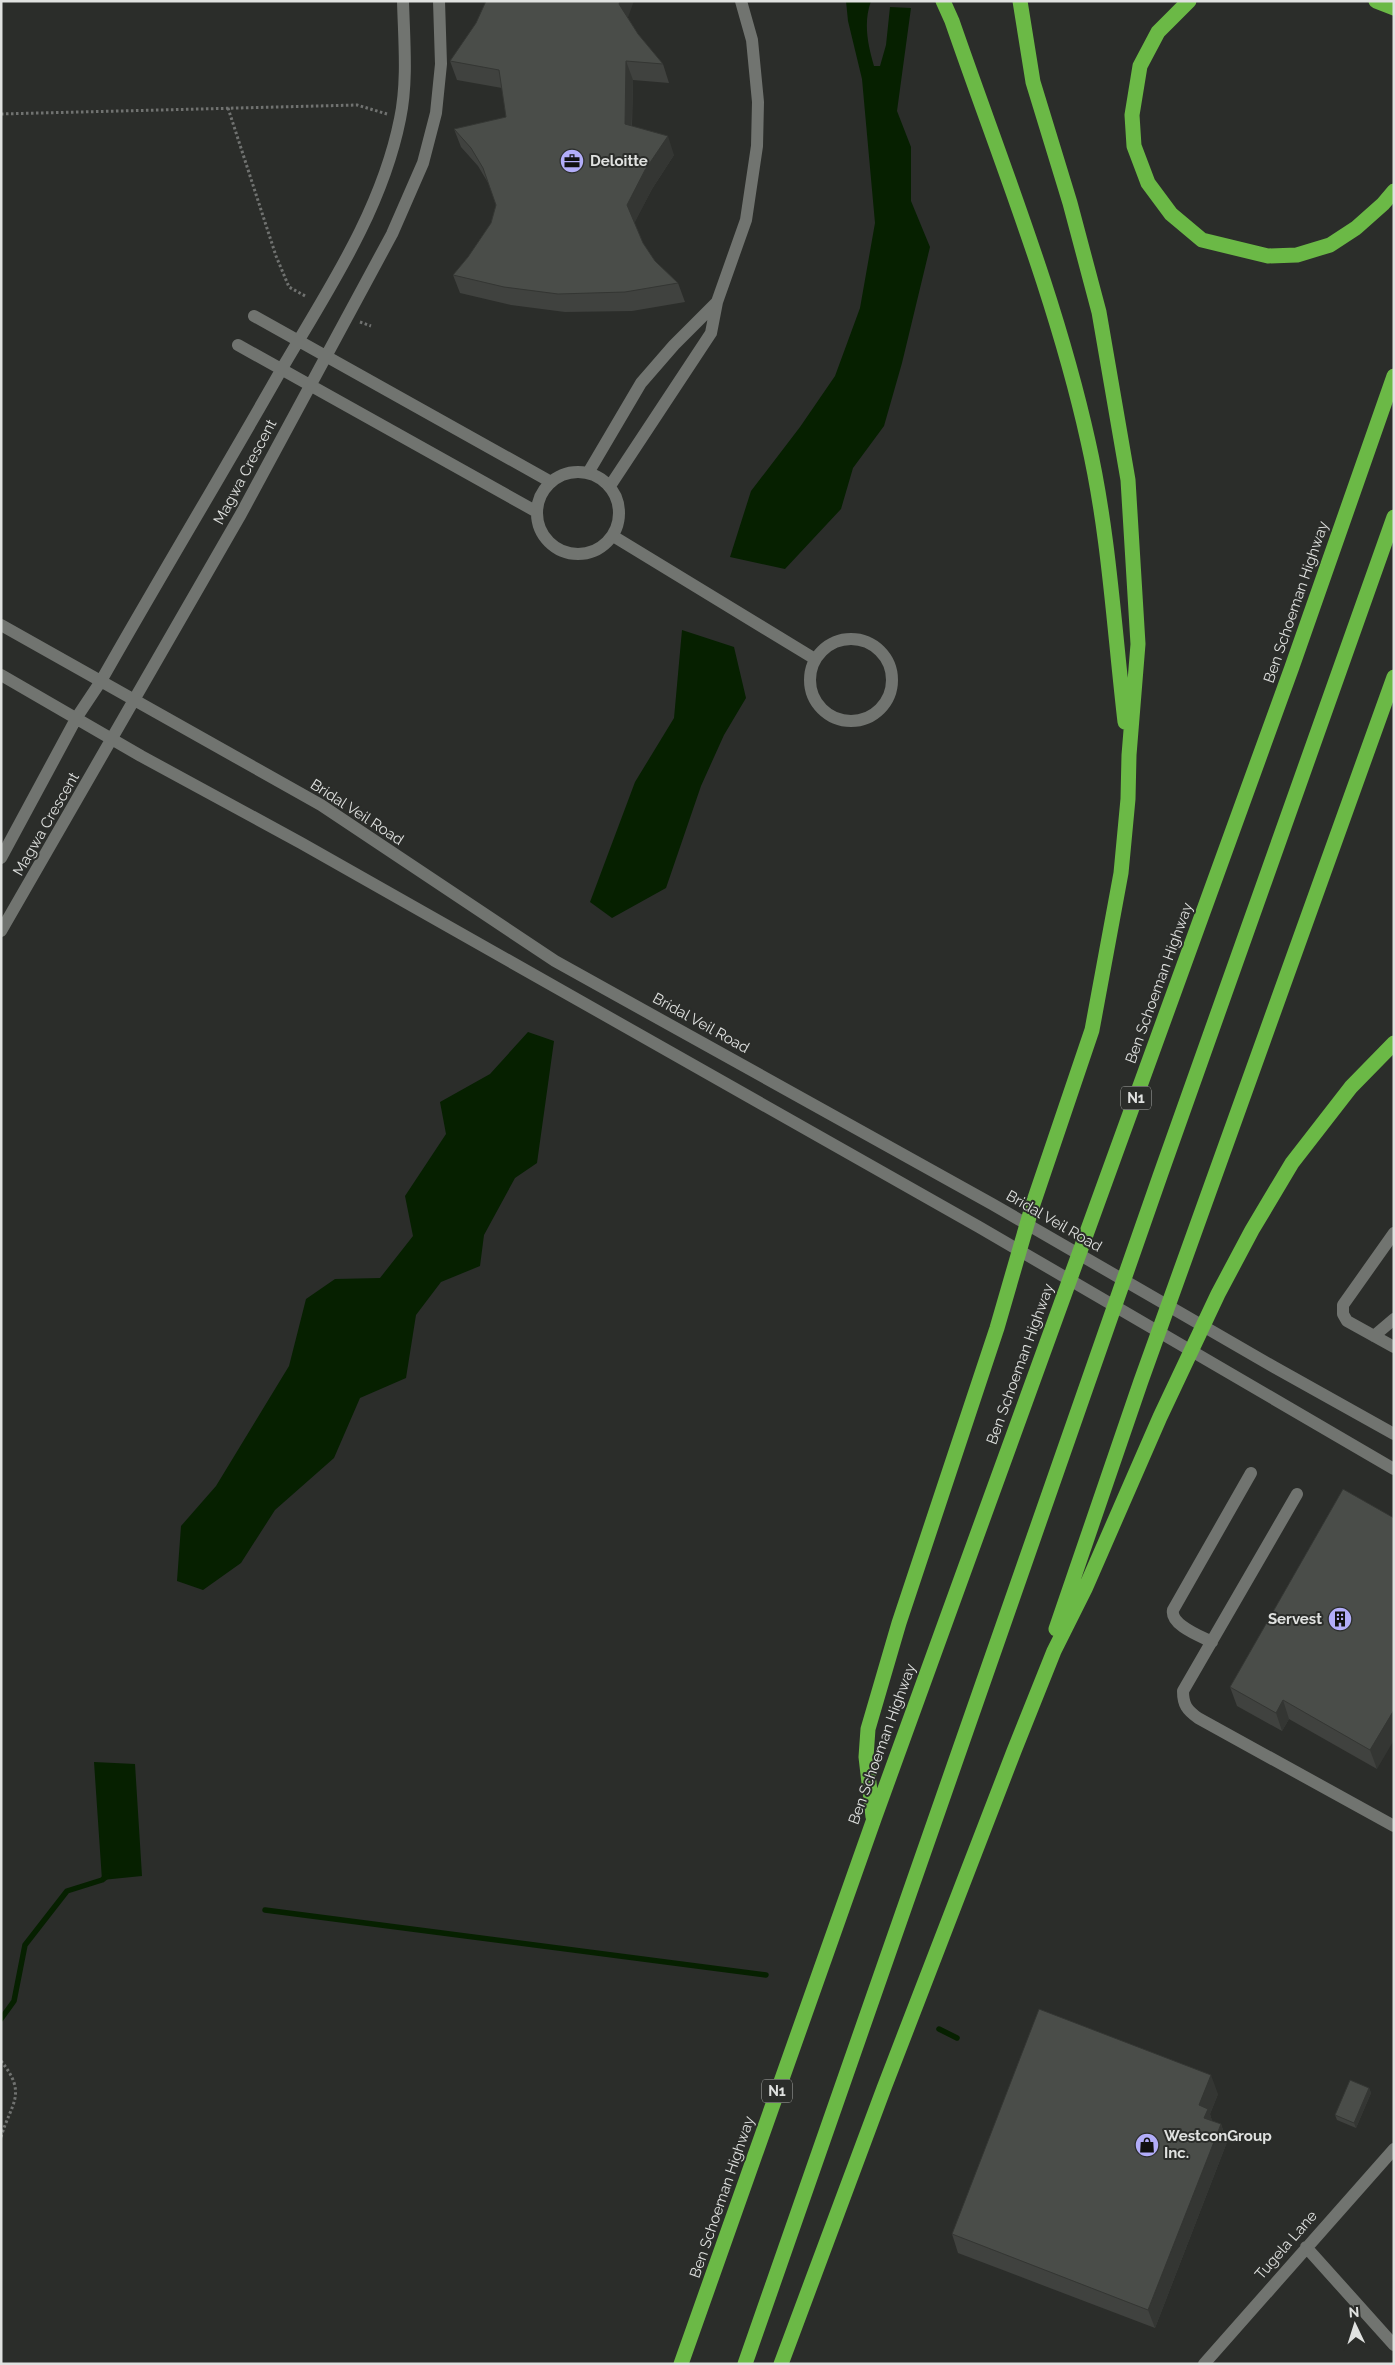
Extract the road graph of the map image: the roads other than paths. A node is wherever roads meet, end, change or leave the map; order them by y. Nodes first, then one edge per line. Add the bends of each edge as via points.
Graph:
1 (403, 1) edge
2 (439, 1) edge
3 (740, 1) edge
4 (942, 1) edge
5 (1020, 1) edge
6 (1189, 1) edge
7 (1376, 1) edge
8 (1394, 8) edge
9 (1394, 191) edge
10 (718, 302) junction
11 (254, 316) dead end
12 (298, 341) junction
13 (238, 345) dead end
14 (325, 356) junction
15 (282, 370) junction
16 (1394, 376) edge
17 (309, 385) junction
18 (588, 473) junction
19 (551, 482) junction
20 (610, 486) junction
21 (537, 512) junction
22 (1394, 517) edge
23 (613, 536) junction
24 (1, 626) edge
25 (815, 659) junction
26 (1, 675) edge
27 (1394, 677) edge
28 (101, 681) junction
29 (135, 699) junction
30 (76, 718) junction
31 (112, 739) junction
32 (1129, 756) junction
33 (1, 858) edge
34 (1, 931) edge
35 (1394, 1043) edge
36 (1394, 1233) edge
37 (1394, 1319) edge
38 (1374, 1336) junction
39 (1394, 1348) edge
40 (1394, 1434) edge
41 (1394, 1469) edge
42 (1251, 1473) dead end
43 (1297, 1494) dead end
44 (1212, 1642) junction
45 (1014, 1751) junction
46 (874, 1819) junction
47 (1394, 1826) edge
48 (1394, 2149) edge
49 (1306, 2247) junction
50 (1394, 2345) edge
51 (681, 2364) edge
52 (745, 2364) edge
53 (781, 2364) edge
54 (1204, 2364) edge

1 - 12 street, Magwa Crescent via 404,66 400,118 387,170 321,305
2 - 14 street, Magwa Crescent via 441,64 436,113 423,163 392,234
3 - 10 street via 752,40 757,77 757,146 746,220
4 - 32 highway via 952,21 1057,320 1088,441 1110,574
5 - 32 highway via 1033,82 1099,312 1128,480 1138,644
6 - 9 highway via 1158,32 1140,66 1132,115 1134,146 1148,183 1170,214 1202,240 1268,256 1297,255 1330,245 1356,228
7 - 8 highway
10 - 18 street via 641,383
10 - 20 street via 707,339
11 - 12 street
12 - 14 street
12 - 15 street, Magwa Crescent
13 - 15 street
14 - 17 street, Magwa Crescent
14 - 19 street
15 - 17 street
15 - 28 street, Magwa Crescent
16 - 46 highway, Ben Schoeman Highway / N1 via 1286,686
17 - 21 street
17 - 29 street, Magwa Crescent via 241,514
18 - 19 street via 562,475
18 - 20 street
19 - 21 street via 542,492
20 - 23 street via 620,510
21 - 23 street via 541,533 562,552 590,553 603,547
22 - 52 highway
23 - 25 street
24 - 28 street, Bridal Veil Road
25 - 25 street via 823,649 847,638 873,645 890,664 891,690 886,703 876,714 848,722 822,711 809,686
26 - 30 street
27 - 45 highway via 1141,1381
28 - 29 street, Bridal Veil Road
28 - 30 street, Magwa Crescent
29 - 31 street, Magwa Crescent
29 - 40 street, Bridal Veil Road via 321,805 555,961 992,1204
30 - 31 street
30 - 33 street, Magwa Crescent
31 - 34 street, Magwa Crescent
31 - 41 street via 979,1228
32 - 46 highway via 1121,873 1092,1030 1032,1207 868,1728 866,1757
35 - 45 highway via 1351,1087 1292,1163 1252,1230 1218,1294 1127,1488 1085,1589 1054,1651
36 - 38 street via 1344,1305 1343,1314 1347,1321
37 - 38 street
38 - 39 street
42 - 44 street via 1172,1613 1177,1622
43 - 44 street
44 - 47 street via 1183,1691 1187,1710
45 - 53 highway via 887,2078
46 - 51 highway, Ben Schoeman Highway / N1
48 - 49 street, Tugela Lane
49 - 50 street
49 - 54 street, Tugela Lane

